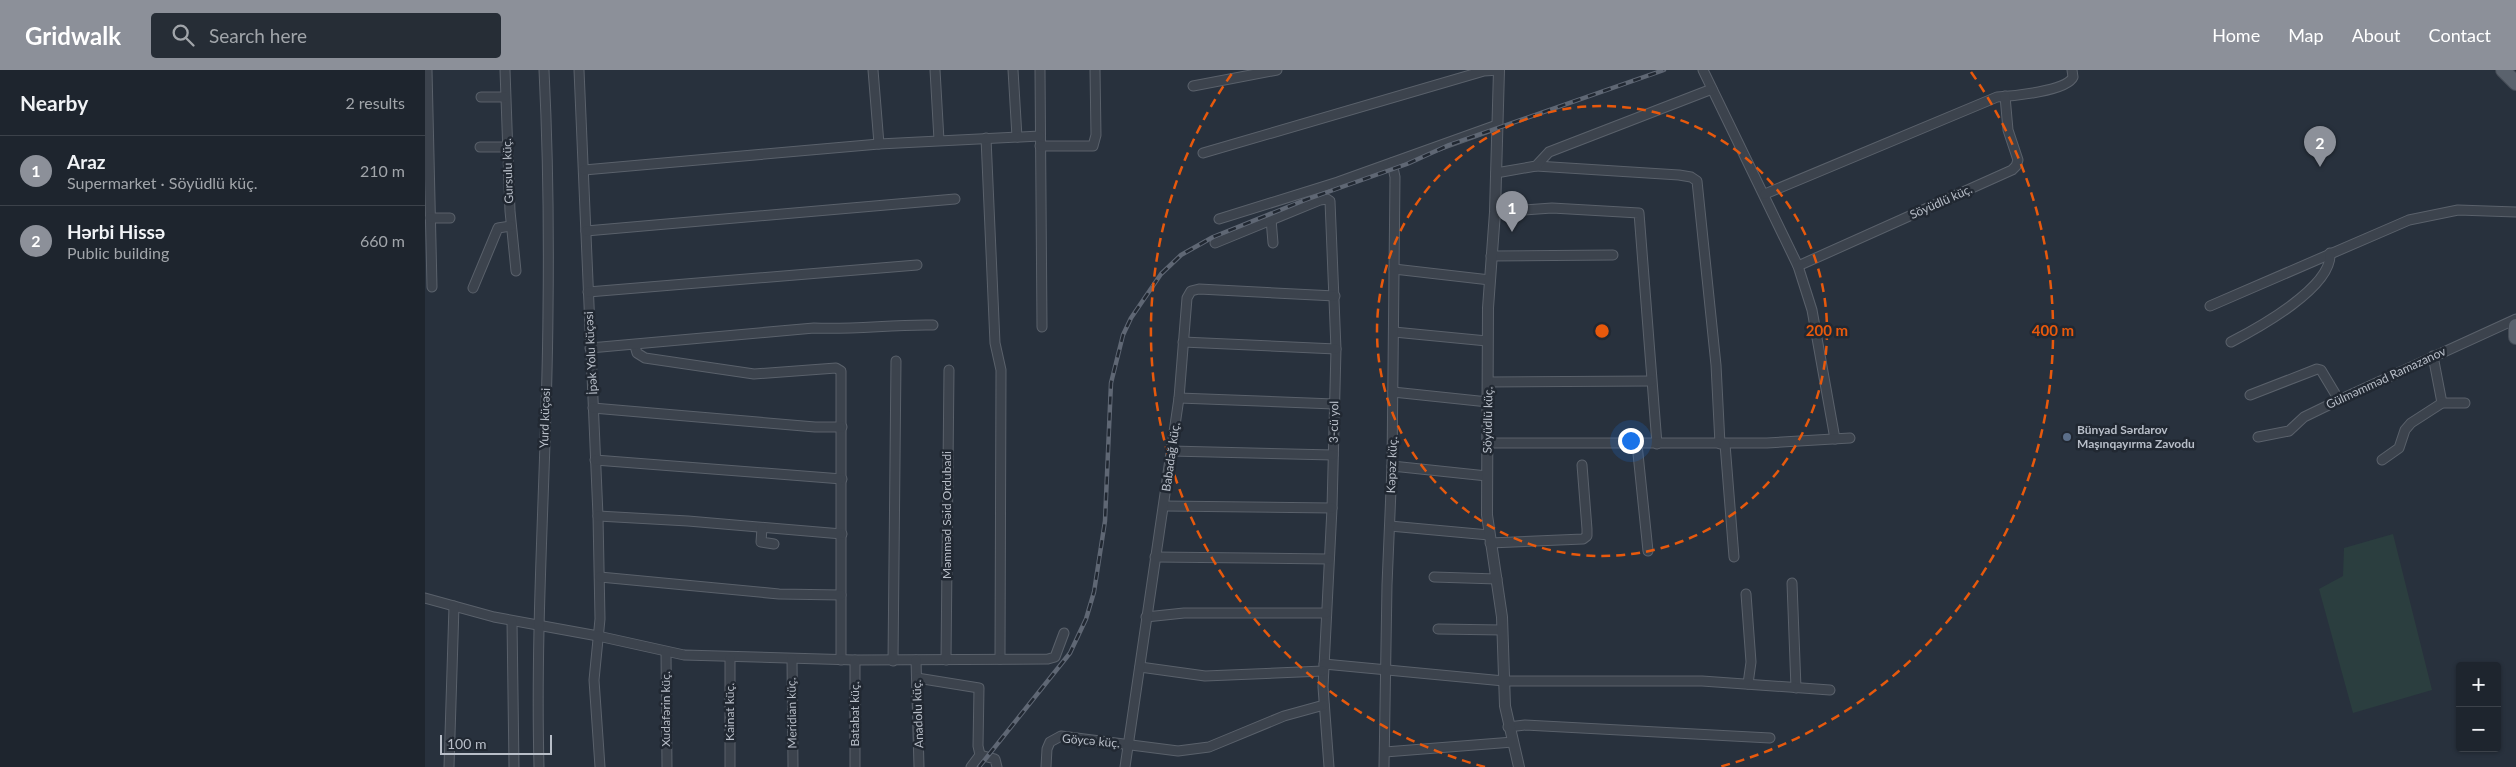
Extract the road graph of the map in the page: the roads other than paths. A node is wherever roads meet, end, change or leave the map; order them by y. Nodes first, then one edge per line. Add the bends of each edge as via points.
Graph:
1 (427, 70) edge
2 (505, 70) edge
3 (545, 70) edge
4 (579, 70) edge
5 (873, 70) edge
6 (935, 70) edge
7 (1013, 70) edge
8 (1040, 70) edge
9 (1095, 70) edge
10 (1277, 70) edge
11 (1499, 70) edge
12 (1703, 70) edge
13 (2072, 70) edge
14 (2503, 70) edge
15 (2516, 83) edge
16 (1193, 86) dead end
17 (1712, 89) junction
18 (2005, 96) junction
19 (481, 97) dead end
20 (505, 97) junction
21 (1497, 124) junction
22 (1017, 137) junction
23 (986, 138) junction
24 (939, 140) junction
25 (1040, 141) junction
26 (879, 144) junction
27 (479, 147) dead end
28 (507, 147) junction
29 (1203, 153) dead end
30 (1392, 163) junction
31 (1536, 166) junction
32 (584, 170) junction
33 (1496, 173) junction
34 (1765, 194) junction
35 (955, 199) dead end
36 (1495, 212) junction
37 (2516, 212) edge
38 (430, 218) junction
39 (450, 218) dead end
40 (1219, 219) dead end
41 (1271, 219) junction
42 (511, 226) junction
43 (587, 231) junction
44 (1215, 243) dead end
45 (1273, 243) dead end
46 (2330, 253) junction
47 (1613, 255) dead end
48 (1491, 256) junction
49 (917, 265) dead end
50 (1798, 266) junction
51 (1394, 269) junction
52 (516, 271) dead end
53 (1490, 280) junction
54 (432, 287) dead end
55 (473, 288) dead end
56 (588, 292) junction
57 (1335, 296) junction
58 (2210, 306) dead end
59 (2516, 319) edge
60 (933, 324) dead end
61 (1043, 326) dead end
62 (2516, 326) edge
63 (1394, 332) junction
64 (2516, 337) edge
65 (1487, 341) junction
66 (1183, 342) junction
67 (2231, 342) dead end
68 (635, 346) junction
69 (590, 348) junction
70 (1336, 349) junction
71 (2433, 356) junction
72 (896, 362) dead end
73 (949, 370) dead end
74 (1651, 381) junction
75 (1488, 382) junction
76 (1393, 392) junction
77 (2250, 395) dead end
78 (1179, 398) junction
79 (2339, 400) junction
80 (1488, 402) junction
81 (2442, 403) junction
82 (1334, 404) junction
83 (2465, 404) dead end
84 (593, 408) junction
85 (842, 427) junction
86 (2258, 437) dead end
87 (1850, 438) dead end
88 (1835, 439) junction
89 (1487, 443) junction
90 (1637, 444) junction
91 (1657, 444) junction
92 (1723, 444) junction
93 (1171, 451) junction
94 (1333, 455) junction
95 (595, 460) junction
96 (2382, 460) dead end
97 (1582, 465) dead end
98 (1392, 466) junction
99 (1487, 476) junction
100 (842, 479) junction
101 (1164, 506) junction
102 (1332, 508) junction
103 (598, 516) junction
104 (1390, 526) junction
105 (762, 528) junction
106 (842, 534) junction
107 (1489, 539) junction
108 (774, 544) dead end
109 (1648, 551) dead end
110 (1734, 557) dead end
111 (1155, 558) junction
112 (1329, 559) junction
113 (1434, 577) dead end
114 (600, 578) junction
115 (1497, 579) junction
116 (1792, 583) dead end
117 (1746, 594) dead end
118 (841, 595) junction
119 (425, 598) edge
120 (454, 606) junction
121 (1326, 613) junction
122 (1146, 617) junction
123 (512, 621) junction
124 (538, 626) junction
125 (1438, 629) dead end
126 (1503, 630) junction
127 (1064, 633) dead end
128 (597, 636) junction
129 (666, 652) junction
130 (730, 658) junction
131 (1000, 659) junction
132 (792, 660) junction
133 (841, 660) junction
134 (855, 660) junction
135 (916, 660) junction
136 (947, 660) junction
137 (893, 661) junction
138 (1140, 667) junction
139 (1324, 668) junction
140 (1385, 669) junction
141 (917, 678) junction
142 (1504, 681) junction
143 (1748, 684) junction
144 (1796, 688) junction
145 (1830, 690) dead end
146 (1324, 705) junction
147 (1508, 727) junction
148 (1771, 738) dead end
149 (1513, 742) junction
150 (1128, 744) junction
151 (1385, 752) junction
152 (980, 755) junction
153 (449, 767) edge
154 (514, 767) edge
155 (539, 767) edge
156 (600, 767) edge
157 (667, 767) edge
158 (730, 767) edge
159 (793, 767) edge
160 (855, 767) edge
161 (919, 767) edge
162 (971, 767) edge
163 (997, 767) edge
164 (1046, 767) edge
165 (1125, 767) edge
166 (1329, 767) edge
167 (1385, 767) edge
168 (1519, 767) edge

1 - 38 street
2 - 20 street, Gursulu küç.
3 - 124 street, Yurd küçəsi via 548,314
4 - 32 street, İpək Yolu küçəsi
5 - 26 street
6 - 24 street
7 - 22 street
8 - 25 street
9 - 25 street via 1096,135 1093,146
10 - 16 street
11 - 21 street, Söyüdlü küç.
11 - 29 street via 1484,71
12 - 17 street
13 - 18 street via 2073,77 2067,84
14 - 15 main road
17 - 31 street via 1549,152
17 - 34 street
18 - 34 street
18 - 50 street, Söyüdlü küç. via 2008,130 2018,160 2012,170
19 - 20 street
20 - 28 street, Gursulu küç.
21 - 30 street
21 - 33 street, Söyüdlü küç.
22 - 23 street
22 - 25 street
23 - 24 street
23 - 131 street via 995,343 1001,370
24 - 26 street
25 - 61 street
26 - 32 street
27 - 28 street
28 - 42 street, Gursulu küç.
30 - 40 street
30 - 51 street, Kəpəz küç. via 1395,177
31 - 33 street
31 - 92 street via 1679,175 1697,181
32 - 43 street, İpək Yolu küçəsi
33 - 36 street, Söyüdlü küç.
34 - 50 street
35 - 43 street
36 - 48 street, Söyüdlü küç.
36 - 74 street via 1552,208 1639,213
37 - 46 street via 2440,212 2396,224
38 - 39 street
38 - 54 street
41 - 44 street, 3-cü yol
41 - 45 street
41 - 57 street, 3-cü yol via 1320,200 1328,200
42 - 52 street, Gursulu küç.
42 - 55 street via 498,228
43 - 56 street, İpək Yolu küçəsi
46 - 58 street
46 - 67 street via 2331,262 2327,270 2291,306
47 - 48 street
48 - 53 street, Söyüdlü küç.
49 - 56 street
50 - 88 street via 1812,310
51 - 53 street
51 - 63 street, Kəpəz küç.
53 - 65 street, Söyüdlü küç.
56 - 69 street, İpək Yolu küçəsi
57 - 66 street, Babadağ küç. via 1191,291 1187,298
57 - 70 street, 3-cü yol
59 - 71 street, Gülməmməd Ramazanov
60 - 68 street via 843,330 814,328
62 - 64 main road
63 - 65 street
63 - 76 street, Kəpəz küç.
65 - 75 street, Söyüdlü küç.
66 - 70 street
66 - 78 street, Babadağ küç.
68 - 69 street
68 - 85 street via 637,353 645,358 739,374 839,369 843,374
69 - 84 street, İpək Yolu küçəsi
70 - 82 street, 3-cü yol
71 - 79 street, Gülməmməd Ramazanov
71 - 81 street
72 - 137 street
73 - 136 street, Məmməd Səid Ordubadi
74 - 75 street
74 - 91 street
75 - 80 street, Söyüdlü küç.
76 - 80 street
76 - 98 street, Kəpəz küç.
77 - 79 street via 2317,369 2321,370
78 - 82 street
78 - 93 street, Babadağ küç.
79 - 86 street, Gülməmməd Ramazanov via 2304,417 2289,431
80 - 89 street, Söyüdlü küç.
81 - 83 street
81 - 96 street via 2407,427 2399,448
82 - 94 street, 3-cü yol
84 - 85 street
84 - 95 street, İpək Yolu küçəsi
85 - 100 street
87 - 88 street
88 - 92 street
89 - 90 street
89 - 99 street, Söyüdlü küç.
90 - 91 street
90 - 109 street
91 - 92 street
92 - 110 street
93 - 94 street
93 - 101 street, Babadağ küç.
94 - 102 street, 3-cü yol
95 - 100 street
95 - 103 street, İpək Yolu küçəsi
97 - 107 street via 1587,536 1583,539
98 - 99 street
98 - 104 street, Kəpəz küç.
99 - 107 street, Söyüdlü küç.
100 - 106 street
101 - 102 street
101 - 111 street, Babadağ küç.
102 - 112 street, 3-cü yol
103 - 105 street via 688,520
103 - 114 street, İpək Yolu küçəsi
104 - 107 street
104 - 140 street, Kəpəz küç.
105 - 106 street
105 - 108 street via 761,542
106 - 118 street
107 - 115 street, Söyüdlü küç.
111 - 112 street
111 - 122 street, Babadağ küç.
112 - 121 street, 3-cü yol
113 - 115 street
114 - 118 street via 779,594
114 - 128 street, İpək Yolu küçəsi
115 - 126 street, Söyüdlü küç.
116 - 144 street
117 - 143 street via 1751,662
118 - 133 street
119 - 120 street
120 - 123 street
120 - 153 street
121 - 122 street via 1184,613
121 - 139 street, 3-cü yol
122 - 138 street, Babadağ küç.
123 - 124 street
123 - 154 street
124 - 128 street
124 - 155 street, Yurd küçəsi
125 - 126 street
126 - 142 street, Söyüdlü küç.
127 - 131 street via 1052,659
128 - 129 street
128 - 156 street, İpək Yolu küçəsi via 594,680
129 - 130 street
129 - 157 street, Xudafərin küç.
130 - 132 street
130 - 158 street, Kainat küç.
131 - 136 street
132 - 133 street
132 - 159 street, Meridian küç.
133 - 134 street
134 - 137 street
134 - 160 street, Batabat küç.
135 - 136 street
135 - 137 street
135 - 141 street, Anadolu küç.
138 - 139 street via 1205,676
138 - 150 street, Babadağ küç.
139 - 140 street
139 - 146 street, 3-cü yol
140 - 142 street
140 - 151 street, Kəpəz küç.
141 - 152 street via 979,688
141 - 161 street, Anadolu küç.
142 - 143 street
142 - 147 street, Söyüdlü küç.
143 - 144 street
144 - 145 street
146 - 150 street via 1284,716 1198,750 1179,751
146 - 166 street, 3-cü yol
147 - 148 street via 1525,725
147 - 149 street, Söyüdlü küç.
149 - 151 street
149 - 168 street, Söyüdlü küç.
150 - 164 street, Göycə küç. via 1068,736 1055,738 1047,749
150 - 165 street, Babadağ küç.
151 - 167 street, Kəpəz küç.
152 - 162 street
152 - 163 street via 995,759

